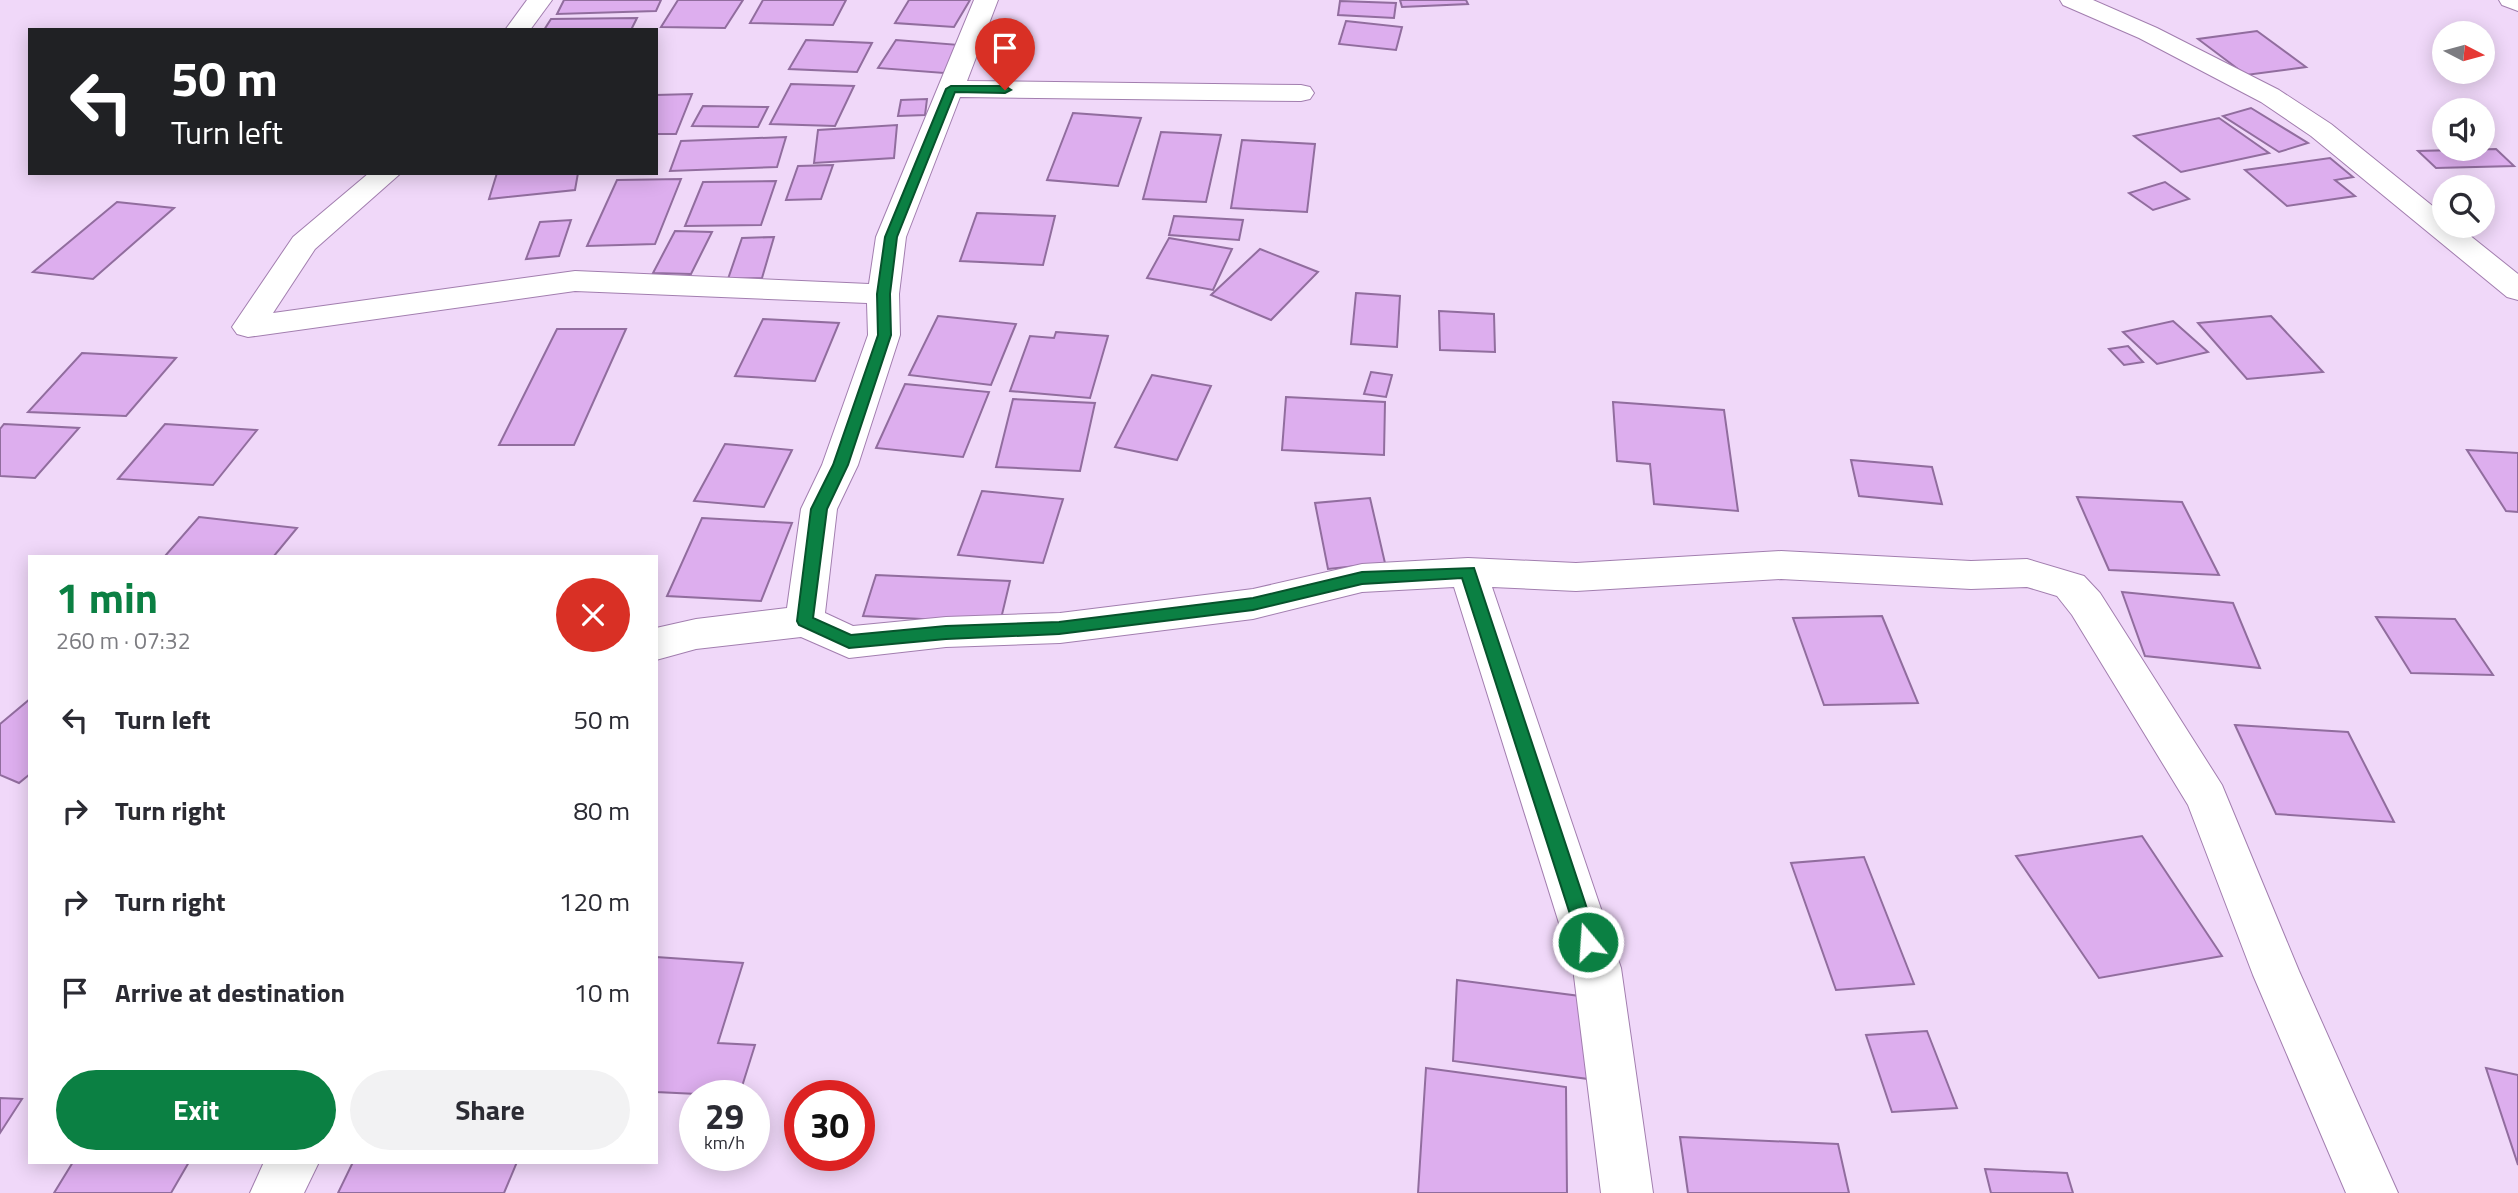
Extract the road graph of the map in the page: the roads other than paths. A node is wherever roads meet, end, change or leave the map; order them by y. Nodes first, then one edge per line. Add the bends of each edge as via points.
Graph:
1 (540, 0) edge
2 (986, 0) edge
3 (2072, 0) edge
4 (2511, 0) edge
5 (2518, 4) edge
6 (519, 28) edge
7 (951, 89) junction
8 (1301, 93) dead end
9 (385, 175) edge
10 (2518, 290) edge
11 (883, 294) junction
12 (1468, 572) junction
13 (805, 621) junction
14 (658, 644) edge
15 (292, 1164) edge
16 (276, 1193) edge
17 (1627, 1193) edge
18 (2372, 1193) edge

1 - 6 street
2 - 7 street
3 - 10 street via 2270,96 2321,130
4 - 5 street
7 - 8 street
7 - 11 street via 891,237
9 - 11 street via 304,243 248,327 575,281
11 - 13 street via 884,335 840,465 819,509
12 - 13 street via 1362,578 1253,604 1059,628 946,632 849,642
12 - 17 street via 1597,968
12 - 18 street via 1576,577 1781,565 1971,576 2027,573 2070,586 2086,604 2207,798 2277,975
13 - 14 street
15 - 16 street

